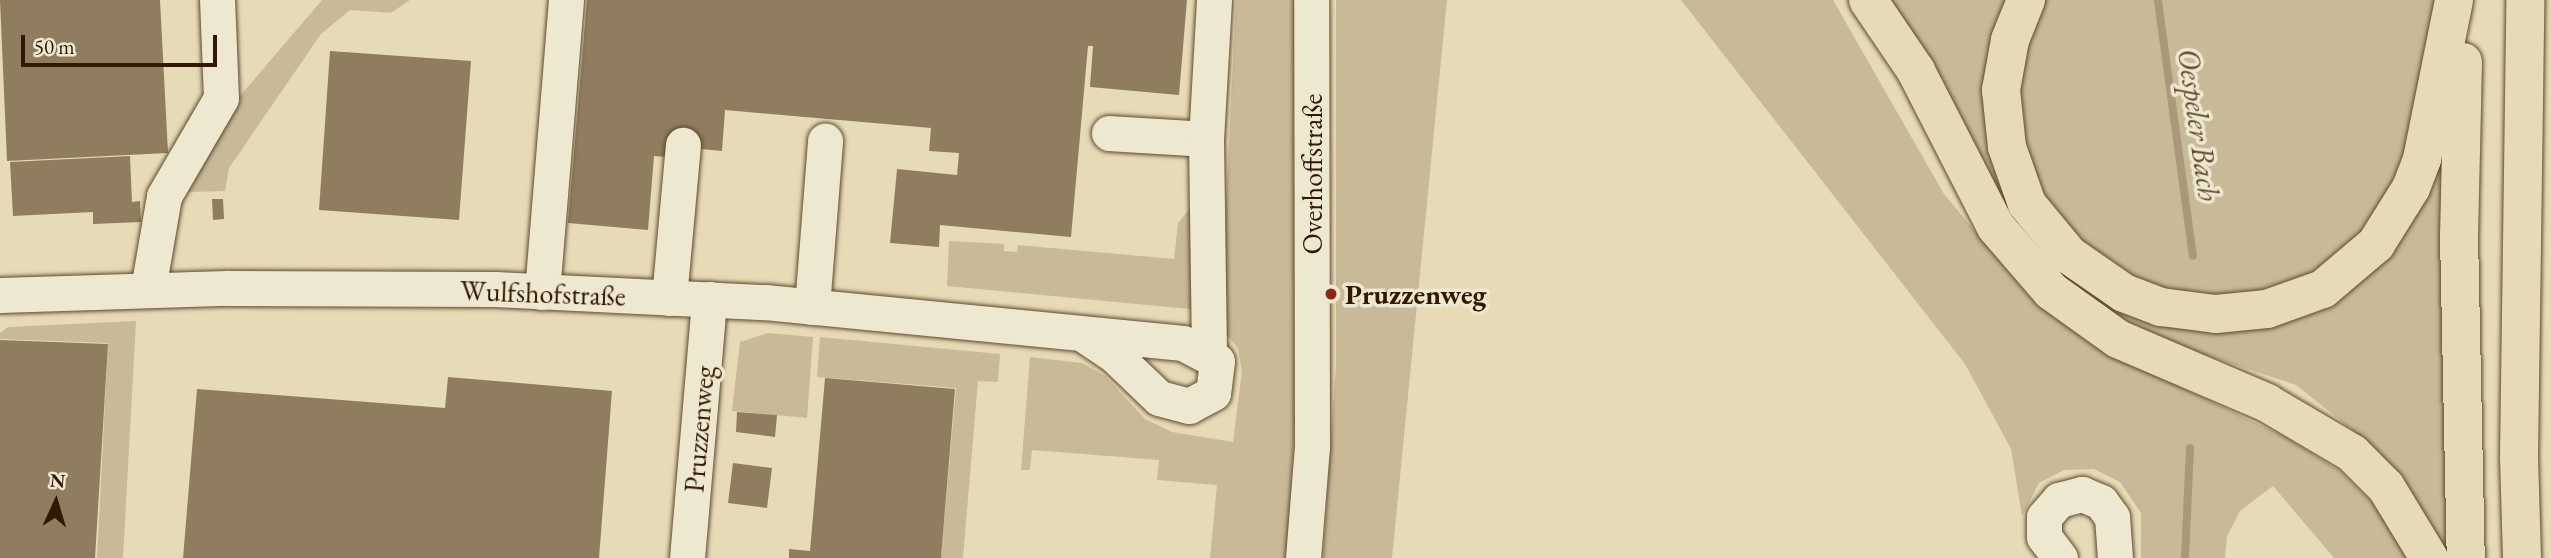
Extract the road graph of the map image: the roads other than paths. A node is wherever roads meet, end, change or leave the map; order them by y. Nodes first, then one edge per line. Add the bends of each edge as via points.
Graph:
1 (216, 0) edge
2 (566, 0) edge
3 (1214, 0) edge
4 (1311, 0) edge
5 (1868, 0) edge
6 (2025, 0) edge
7 (2454, 0) edge
8 (2463, 0) edge
9 (2525, 0) edge
10 (1109, 132) dead end
11 (1206, 139) junction
12 (825, 141) dead end
13 (683, 145) dead end
14 (148, 289) junction
15 (542, 292) junction
16 (0, 296) edge
17 (669, 298) junction
18 (709, 299) junction
19 (812, 307) junction
20 (1084, 335) junction
21 (1209, 353) junction
22 (687, 558) edge
23 (1303, 558) edge
24 (2060, 558) edge
25 (2115, 558) edge
26 (2429, 558) edge
27 (2466, 558) edge
28 (2522, 558) edge

1 - 14 street via 221,98 164,195
2 - 15 street
3 - 11 street
4 - 23 street, Overhoffstraße via 1312,447
5 - 26 highway via 1916,71 1996,228 2051,291 2118,339 2267,403 2352,453 2386,487
6 - 7 highway via 2010,40 2001,90 2007,147 2027,204 2069,255 2124,293 2161,307 2241,314 2323,289 2348,273 2396,217 2432,127
8 - 27 highway via 2459,235
9 - 28 highway via 2519,458
10 - 11 street
11 - 21 street
12 - 19 street
13 - 17 street
14 - 15 street, Wulfshofstraße
14 - 16 street, Wulfshofstraße
15 - 17 street, Wulfshofstraße
17 - 18 street, Wulfshofstraße
18 - 19 street, Wulfshofstraße
18 - 22 street, Pruzzenweg
19 - 20 street, Wulfshofstraße
20 - 21 street, Wulfshofstraße via 1172,341
20 - 21 street, Wulfshofstraße via 1114,355 1159,398 1179,405 1203,402 1213,393 1219,374
24 - 25 street via 2044,537 2044,517 2059,500 2082,494 2101,502 2112,517

